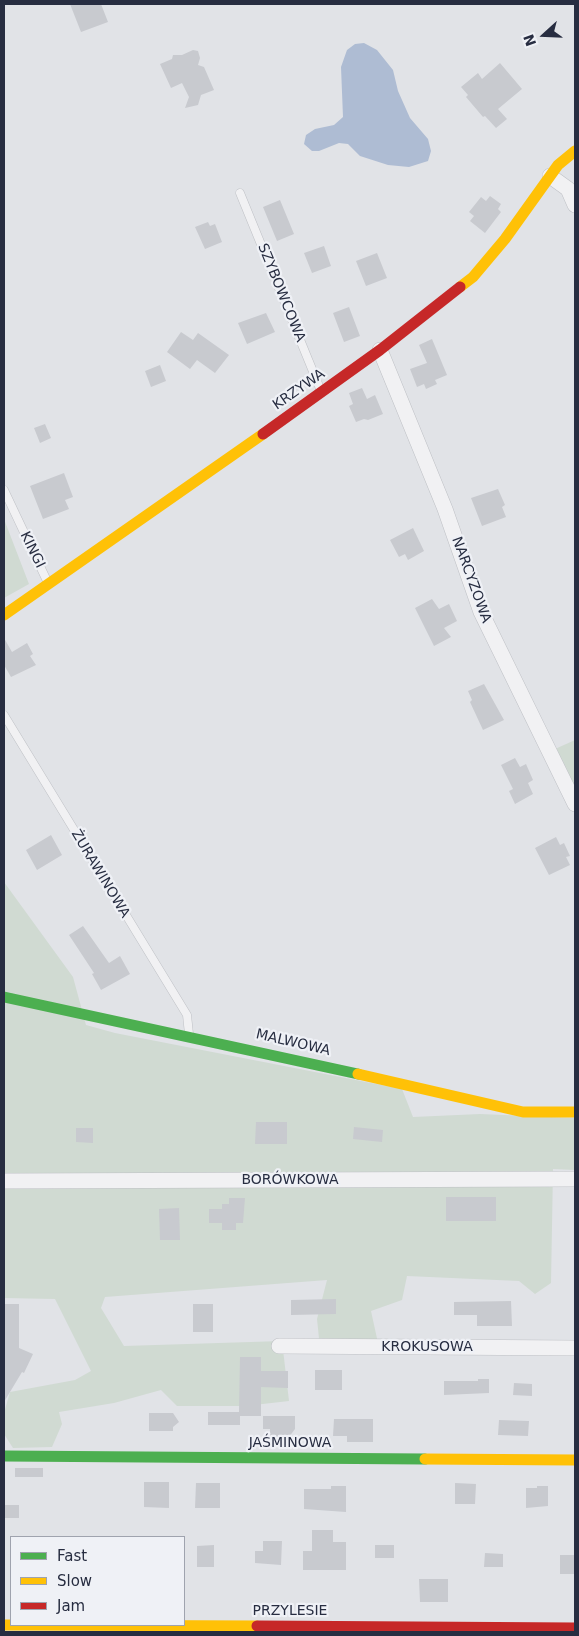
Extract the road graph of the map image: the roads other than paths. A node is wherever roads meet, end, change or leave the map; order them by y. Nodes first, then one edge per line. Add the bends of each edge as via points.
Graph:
1 (575, 151) edge
2 (550, 176) junction
3 (240, 193) dead end
4 (575, 204) edge
5 (380, 350) junction
6 (322, 393) junction
7 (4, 490) edge
8 (48, 583) junction
9 (4, 614) edge
10 (4, 715) edge
11 (575, 804) edge
12 (4, 997) edge
13 (189, 1036) junction
14 (575, 1112) edge
15 (575, 1179) edge
16 (4, 1182) edge
17 (279, 1346) dead end
18 (575, 1348) edge
19 (4, 1456) edge
20 (575, 1460) edge
21 (185, 1626) edge
22 (575, 1628) edge

1 - 2 street, KRZYWA
2 - 4 street via 568,189
2 - 5 street, KRZYWA via 506,240 473,276
3 - 6 lane, SZYBOWCOWA
5 - 6 street, KRZYWA
5 - 11 street, NARCYZOWA via 445,509 481,612
6 - 8 street, KRZYWA
7 - 8 lane, KINGI
8 - 9 street, KRZYWA
10 - 13 lane, ŻURAWINOWA via 187,1015
12 - 13 street, MALWOWA
13 - 14 street, MALWOWA via 523,1112
15 - 16 street, BORÓWKOWA
17 - 18 street, KROKUSOWA
19 - 20 street, JAŚMINOWA
21 - 22 street, PRZYLESIE

